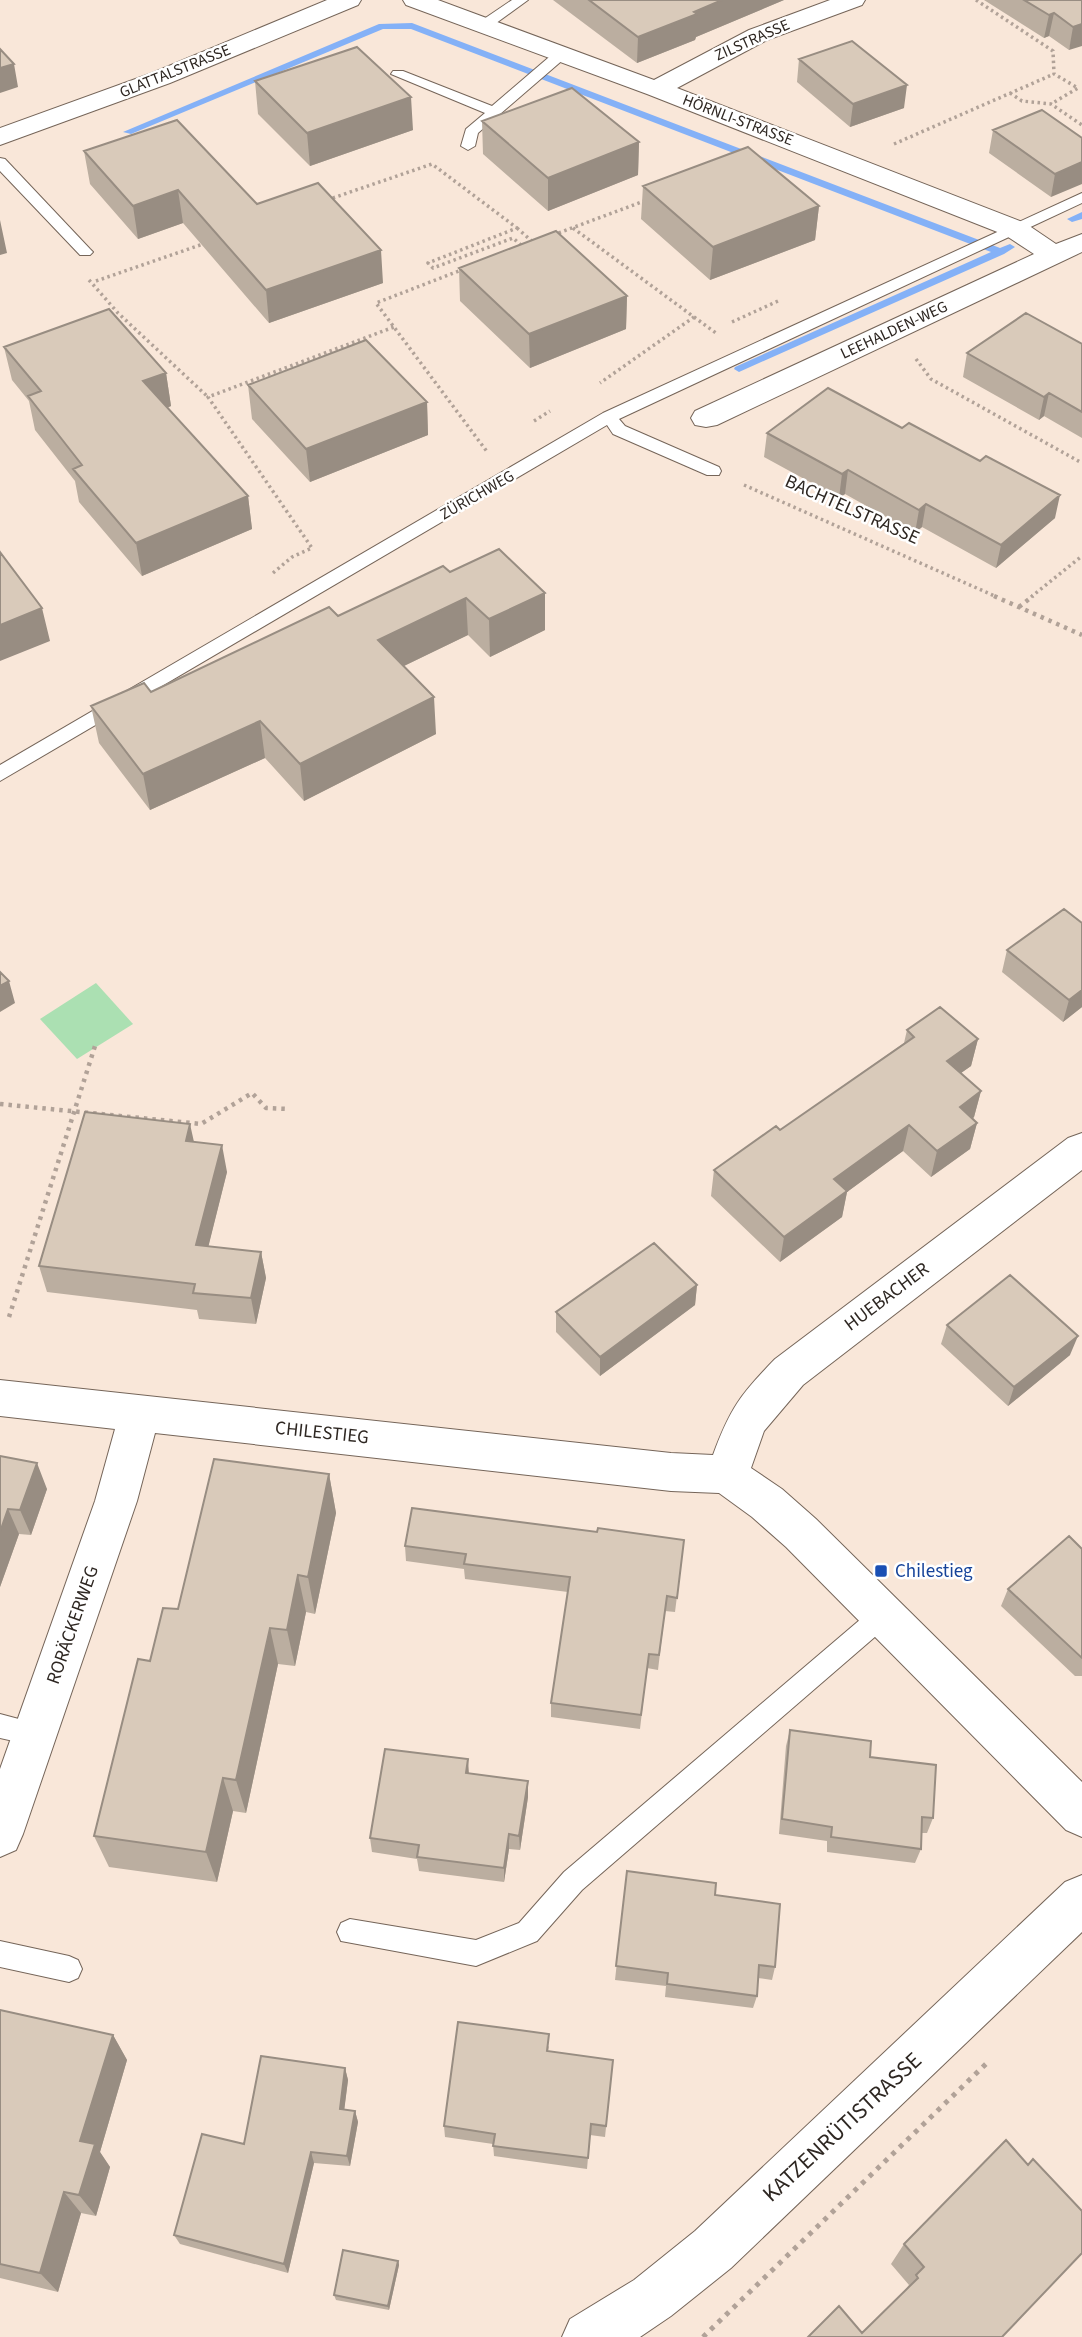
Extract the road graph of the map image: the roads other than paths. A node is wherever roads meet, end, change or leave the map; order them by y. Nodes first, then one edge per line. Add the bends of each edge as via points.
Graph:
1 (349, 0) edge
2 (415, 0) edge
3 (521, 0) edge
4 (853, 0) edge
5 (482, 26) junction
6 (553, 62) junction
7 (398, 74) dead end
8 (656, 89) junction
9 (495, 112) junction
10 (0, 137) edge
11 (468, 146) dead end
12 (0, 162) edge
13 (1082, 197) edge
14 (1004, 234) junction
15 (1082, 242) edge
16 (85, 253) road end
17 (1054, 255) junction
18 (609, 417) junction
19 (706, 418) dead end
20 (713, 471) road end
21 (0, 774) edge
22 (1082, 1149) edge
23 (0, 1398) edge
24 (140, 1414) junction
25 (727, 1475) junction
26 (883, 1615) junction
27 (18, 1730) edge
28 (1082, 1814) edge
29 (0, 1834) edge
30 (1082, 1899) edge
31 (350, 1932) dead end
32 (0, 1954) edge
33 (69, 1969) dead end
34 (588, 2337) edge

1 - 10 street, GLATTALSTRASSE via 161,78
2 - 5 street, HÖRNLI-STRASSE
3 - 5 lane
4 - 8 street, ZILSTRASSE via 758,35
5 - 6 street, HÖRNLI-STRASSE
6 - 8 street, HÖRNLI-STRASSE
6 - 9 lane
7 - 9 lane
8 - 14 street, HÖRNLI-STRASSE via 852,164
9 - 11 lane via 471,132
12 - 16 lane
13 - 14 lane
14 - 17 street, HÖRNLI-STRASSE
14 - 18 lane, ZÜRICHWEG
15 - 17 street, LEEHALDEN-WEG
17 - 19 street, LEEHALDEN-WEG
18 - 20 lane via 620,430
18 - 21 lane, ZÜRICHWEG
22 - 25 street, HUEBACHER via 789,1372 746,1422
23 - 24 street, CHILESTIEG
24 - 25 street, CHILESTIEG
24 - 27 street, RORÄCKERWEG via 116,1501
25 - 26 street via 801,1533
26 - 28 street
26 - 31 lane via 573,1881 528,1933 476,1953
27 - 29 street, RORÄCKERWEG
30 - 34 street, KATZENRÜTISTRASSE via 687,2272
32 - 33 lane

